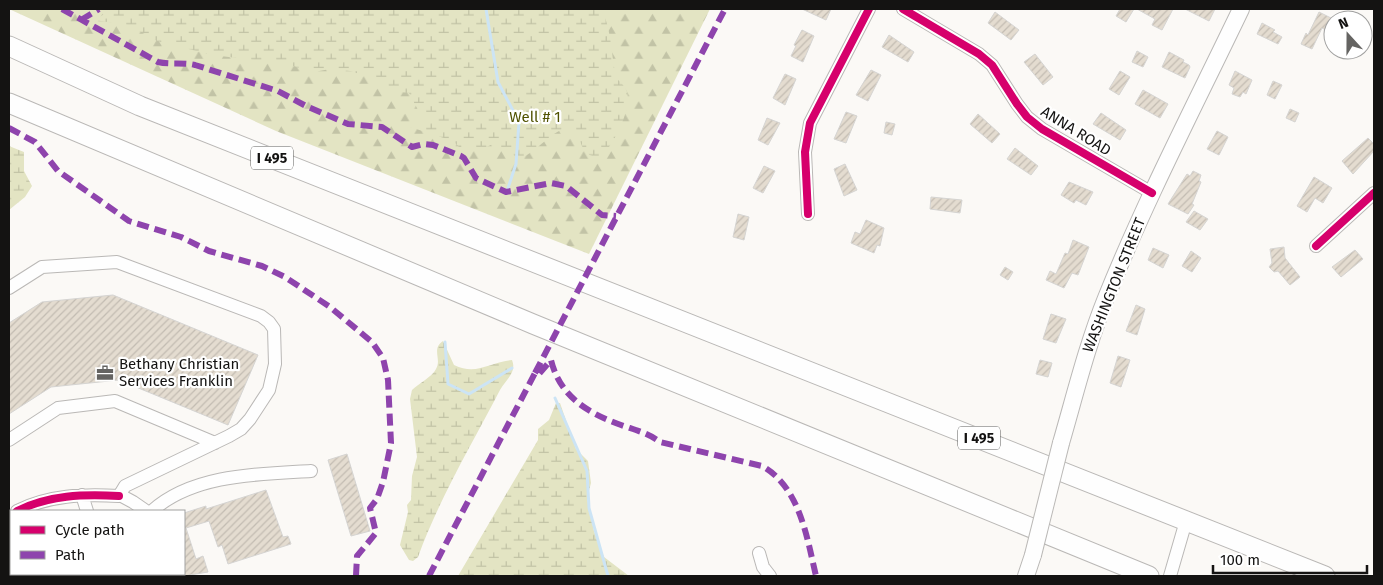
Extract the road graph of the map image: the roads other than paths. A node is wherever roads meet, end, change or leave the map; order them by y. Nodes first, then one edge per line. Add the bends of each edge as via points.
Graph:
1 (869, 9) edge
2 (903, 9) edge
3 (1241, 9) edge
4 (9, 46) edge
5 (9, 103) edge
6 (1152, 192) junction
7 (1374, 194) edge
8 (808, 214) dead end
9 (1316, 246) dead end
10 (9, 288) edge
11 (9, 440) edge
12 (215, 443) junction
13 (311, 471) dead end
14 (82, 495) junction
15 (119, 496) junction
16 (19, 510) edge
17 (87, 510) edge
18 (145, 510) edge
19 (154, 510) edge
20 (1186, 521) junction
21 (760, 553) dead end
22 (770, 576) edge
23 (1026, 576) edge
24 (1149, 576) edge
25 (1170, 576) edge
26 (1324, 576) edge

1 - 8 street via 810,123 805,152
2 - 6 street, ANNA ROAD via 992,65 1027,117 1042,129
3 - 6 main road, WASHINGTON STREET
4 - 20 highway, I 495 via 140,106
5 - 24 highway via 533,324
6 - 23 main road, WASHINGTON STREET, bridge via 1097,323
7 - 9 street
10 - 12 street via 42,268 118,262 269,322 276,342 272,384 244,426
11 - 12 street via 58,408 115,401
12 - 15 street via 125,486
13 - 19 street via 241,477 207,484 173,497
14 - 15 street
14 - 16 street via 42,500
14 - 17 street
15 - 18 street
20 - 25 street
20 - 26 highway, I 495
21 - 22 street via 763,567

